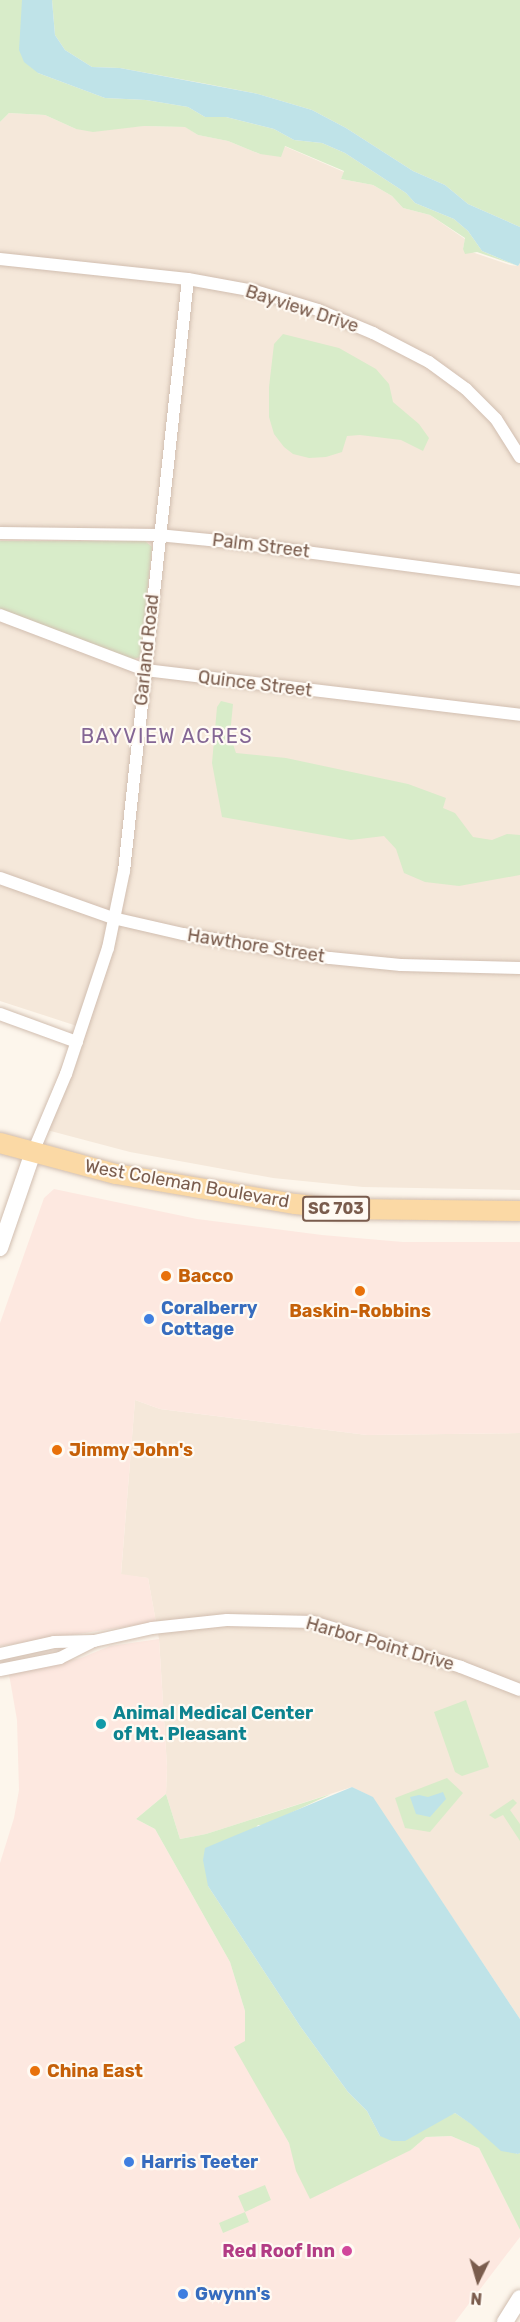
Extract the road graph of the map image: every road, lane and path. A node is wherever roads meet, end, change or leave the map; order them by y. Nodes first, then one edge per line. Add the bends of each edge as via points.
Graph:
1 (0, 259) edge
2 (188, 279) junction
3 (520, 457) edge
4 (0, 533) edge
5 (158, 536) junction
6 (520, 580) edge
7 (0, 615) edge
8 (145, 670) junction
9 (520, 715) edge
10 (0, 878) edge
11 (113, 918) junction
12 (520, 968) edge
13 (0, 1014) edge
14 (77, 1042) junction
15 (0, 1143) edge
16 (33, 1152) junction
17 (520, 1211) edge
18 (0, 1248) edge
19 (94, 1641) junction
20 (0, 1654) edge
21 (0, 1671) edge
22 (520, 1690) edge
23 (520, 2298) edge
24 (505, 2322) edge

1 - 2 street, Bayview Drive
2 - 3 street, Bayview Drive via 255,291 318,310 429,362 466,389 496,418
2 - 5 street, Garland Road
4 - 5 street, Palm Street
5 - 6 street, Palm Street
5 - 8 street, Garland Road
7 - 8 street, Quince Street
8 - 9 street, Quince Street
8 - 11 street, Garland Road via 124,871
10 - 11 street, Hawthore Street
11 - 12 street, Hawthore Street via 183,934 330,958
11 - 14 street, Garland Road via 108,948
13 - 14 street
14 - 16 street, Garland Road
15 - 16 main road, West Coleman Boulevard / SC 703
16 - 17 main road, West Coleman Boulevard / SC 703 via 116,1174 339,1209
16 - 18 street
19 - 20 street, Harbor Point Drive via 54,1642
19 - 21 street, Harbor Point Drive via 60,1658
19 - 22 street, Harbor Point Drive via 152,1628 227,1620 313,1622 461,1667
23 - 24 street

